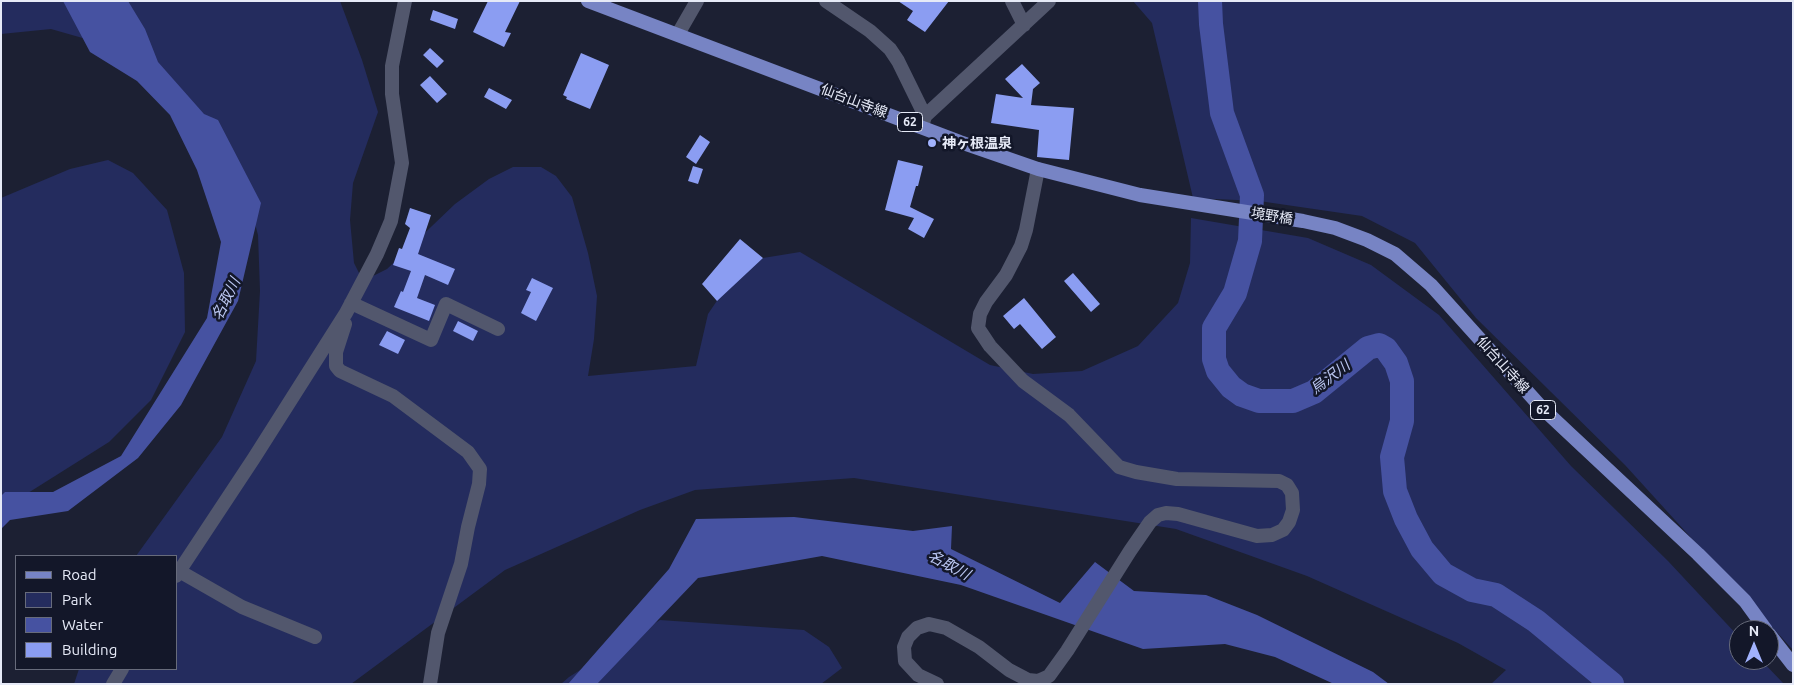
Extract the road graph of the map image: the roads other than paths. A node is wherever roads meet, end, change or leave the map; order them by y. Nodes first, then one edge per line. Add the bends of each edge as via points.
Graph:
1 (405, 1) edge
2 (588, 1) edge
3 (697, 1) edge
4 (826, 1) edge
5 (1012, 1) edge
6 (1049, 1) edge
7 (1024, 25) junction
8 (678, 34) junction
9 (923, 121) junction
10 (1038, 169) junction
11 (1242, 211) joint
12 (1302, 221) joint
13 (348, 308) junction
14 (498, 329) dead end
15 (178, 573) edge
16 (1758, 620) edge
17 (315, 637) dead end
18 (1779, 647) edge
19 (1793, 665) edge
20 (121, 670) edge
21 (113, 684) edge
22 (430, 684) edge
23 (936, 684) edge

1 - 13 street via 392,66 392,94 402,162 397,195 391,221 377,254
2 - 8 main road, 仙台山寺線 / 62
3 - 8 street
4 - 9 street via 890,48
5 - 7 street
6 - 7 street
7 - 9 street
8 - 9 main road, 仙台山寺線 / 62
9 - 10 main road, 仙台山寺線 / 62 via 960,142
10 - 11 main road, 仙台山寺線 / 62 via 1140,195
10 - 23 street via 1021,246 980,314 978,328 990,346 1024,381 1068,415 1119,466 1177,479 1279,481 1292,493 1293,510 1290,522 1283,530 1257,536 1178,514 1158,516 1130,551 1049,676 1038,681 1028,680 1009,670 946,628 929,624 917,628 908,636 904,647 905,661 918,675
11 - 12 main road, 境野橋 / 62
12 - 16 main road, 仙台山寺線 / 62 via 1335,228 1395,254 1430,285 1541,408 1698,554
13 - 14 street via 431,340 446,304
13 - 15 street
13 - 22 street via 336,352 336,366 340,371 393,396 468,452 480,469 461,564 438,633
15 - 17 street via 242,607
18 - 19 main road
20 - 21 street

